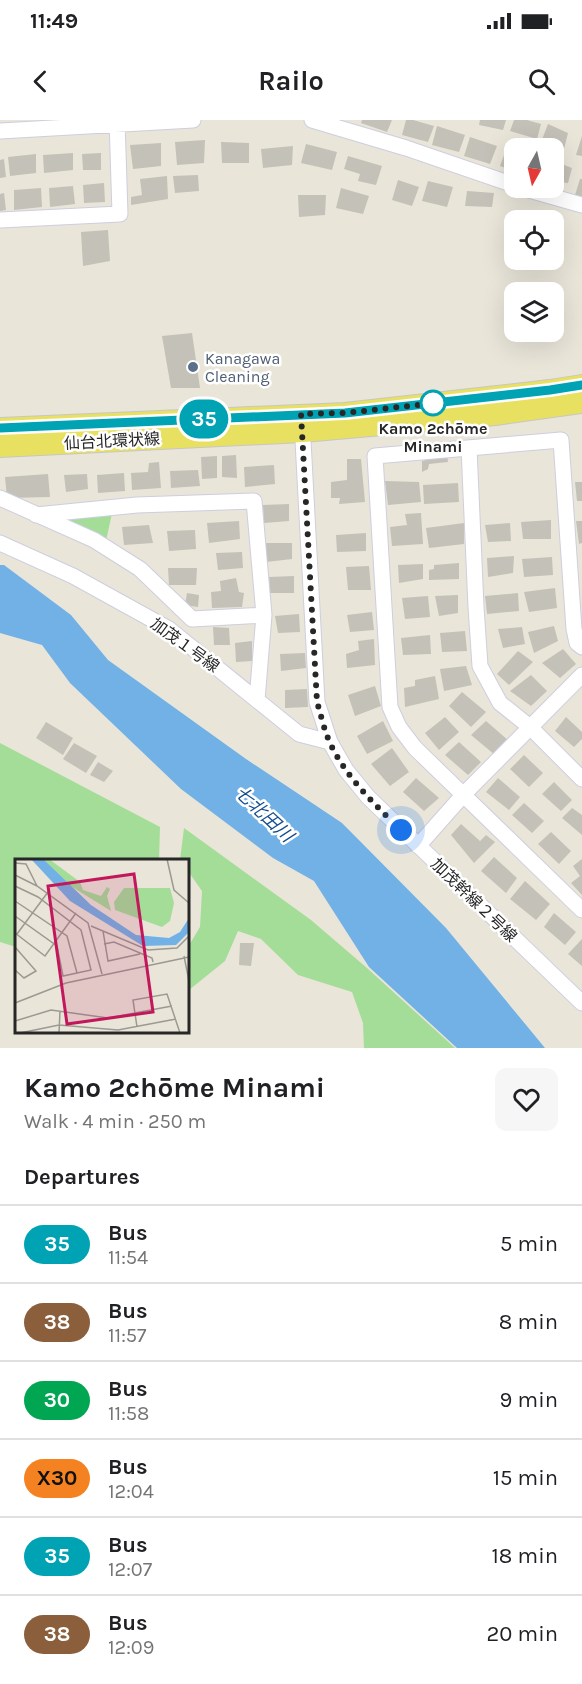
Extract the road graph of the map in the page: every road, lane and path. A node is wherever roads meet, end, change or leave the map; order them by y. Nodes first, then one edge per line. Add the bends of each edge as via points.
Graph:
1 (193, 120) edge
2 (312, 120) edge
3 (117, 123) edge
4 (0, 131) edge
5 (504, 182) edge
6 (557, 198) edge
7 (582, 205) edge
8 (0, 220) edge
9 (582, 385) edge
10 (582, 403) edge
11 (302, 423) junction
12 (0, 428) edge
13 (0, 447) edge
14 (468, 448) junction
15 (0, 498) edge
16 (36, 515) junction
17 (0, 543) edge
18 (264, 615) junction
19 (582, 647) edge
20 (582, 675) edge
21 (257, 700) junction
22 (530, 728) junction
23 (330, 742) junction
24 (582, 779) edge
25 (464, 795) junction
26 (418, 846) junction
27 (582, 910) edge
28 (582, 1003) edge

1 - 3 street
2 - 5 street
3 - 4 street
3 - 8 street via 120,214
6 - 7 street
9 - 11 main road, 仙台北環状線 via 345,413
10 - 11 main road, 仙台北環状線 via 495,415
11 - 12 main road, 仙台北環状線
11 - 13 main road, 仙台北環状線
11 - 23 street, 加茂幹線２号線 via 317,702
14 - 19 street via 561,440 574,630
14 - 22 street via 480,666 500,703
14 - 25 street via 375,456 390,707 415,748
15 - 16 street
16 - 18 street via 94,540 140,569 192,619
16 - 18 street via 137,505 254,501
17 - 21 street, 加茂１号線 via 73,576 169,629
18 - 21 street
20 - 22 street
21 - 23 street, 加茂１号線 via 299,734
22 - 24 street
22 - 25 street
23 - 26 street, 加茂幹線２号線 via 368,797
25 - 26 street
25 - 27 street
26 - 28 street, 加茂幹線２号線

